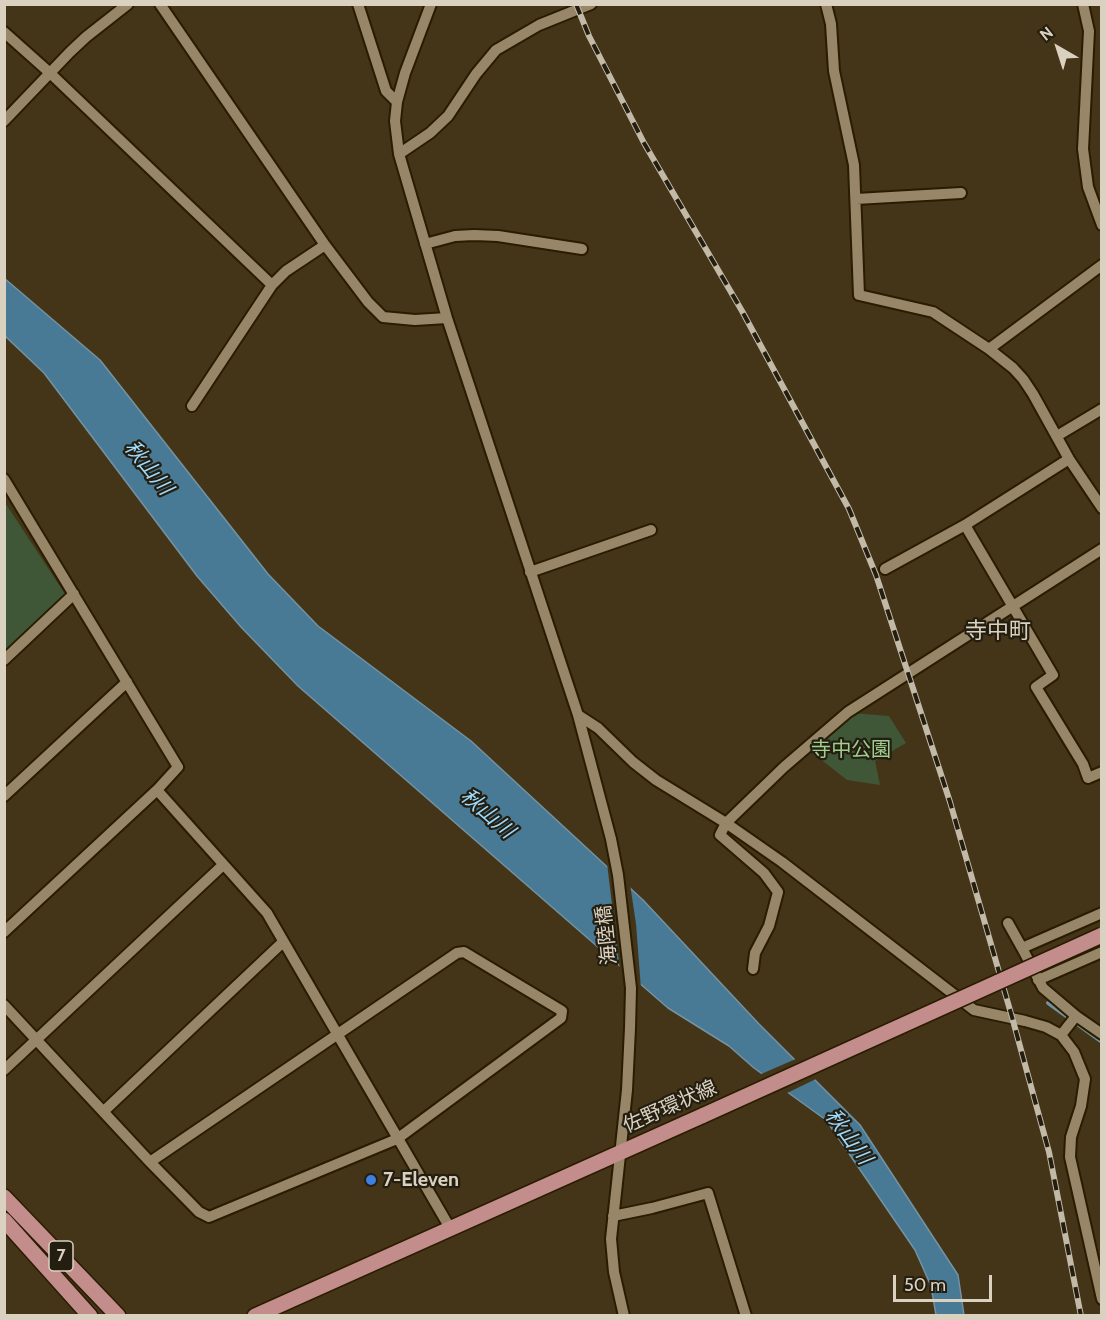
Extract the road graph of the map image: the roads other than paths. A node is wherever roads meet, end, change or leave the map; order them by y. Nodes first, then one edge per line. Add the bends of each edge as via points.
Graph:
1 (128, 4) edge
2 (160, 4) edge
3 (358, 4) edge
4 (431, 4) edge
5 (591, 4) edge
6 (826, 4) edge
7 (1083, 4) edge
8 (4, 32) edge
9 (50, 73) junction
10 (397, 102) junction
11 (4, 120) edge
12 (399, 154) junction
13 (961, 193) dead end
14 (856, 199) junction
15 (1101, 225) edge
16 (425, 244) junction
17 (325, 245) junction
18 (582, 249) dead end
19 (1101, 266) edge
20 (272, 285) junction
21 (447, 318) junction
22 (989, 349) junction
23 (192, 406) dead end
24 (1101, 409) edge
25 (1057, 436) junction
26 (1069, 459) junction
27 (4, 479) edge
28 (1101, 508) edge
29 (965, 525) junction
30 (651, 530) dead end
31 (1101, 549) edge
32 (885, 569) dead end
33 (530, 572) junction
34 (75, 594) junction
35 (1012, 607) junction
36 (4, 660) edge
37 (127, 682) junction
38 (578, 715) junction
39 (1101, 772) edge
40 (157, 790) junction
41 (4, 796) edge
42 (726, 823) junction
43 (223, 866) junction
44 (1101, 913) edge
45 (1008, 923) dead end
46 (4, 932) edge
47 (1101, 935) edge
48 (282, 942) junction
49 (1022, 948) junction
50 (1101, 952) edge
51 (753, 969) dead end
52 (1038, 980) junction
53 (4, 1005) edge
54 (1076, 1016) junction
55 (1101, 1034) edge
56 (336, 1035) junction
57 (1061, 1035) junction
58 (37, 1040) junction
59 (4, 1070) edge
60 (104, 1112) junction
61 (397, 1139) junction
62 (620, 1152) junction
63 (150, 1162) junction
64 (4, 1197) edge
65 (613, 1216) junction
66 (4, 1220) edge
67 (450, 1228) junction
68 (1101, 1299) edge
69 (745, 1314) edge
70 (90, 1316) edge
71 (118, 1316) edge
72 (255, 1316) edge
73 (624, 1316) edge

1 - 9 street via 86,37
2 - 17 street
3 - 10 street via 386,91
4 - 10 street, 海陸橋
5 - 12 street via 539,25 496,50 448,116
6 - 14 street via 834,71 854,165
7 - 15 street via 1089,31 1083,149 1088,187
8 - 9 street
9 - 11 street
9 - 20 street
10 - 12 street, 海陸橋
12 - 16 street, 海陸橋
13 - 14 street
14 - 22 street via 859,295 933,312
16 - 18 street via 474,235
16 - 21 street, 海陸橋
17 - 20 street
17 - 21 street via 383,317
19 - 22 street
20 - 23 street
21 - 33 street, 海陸橋
22 - 25 street via 1023,379
24 - 25 street
25 - 26 street
26 - 28 street
26 - 29 street
27 - 34 street
29 - 32 street
29 - 35 street
30 - 33 street
31 - 35 street
33 - 38 street, 海陸橋
34 - 36 street
34 - 37 street
35 - 39 street via 1053,675 1036,687 1088,778
35 - 42 street via 848,712
37 - 40 street via 178,767
37 - 41 street
38 - 42 street via 656,780
38 - 62 street, 海陸橋 via 611,839 625,921 631,988
40 - 43 street
40 - 46 street
42 - 51 street via 720,835 764,873 778,892 769,926 755,953
42 - 57 street via 815,886 974,1010 1025,1021
43 - 48 street via 267,914
43 - 58 street
44 - 49 street
45 - 49 street
47 - 62 main road, 佐野環状線, bridge
48 - 56 street
48 - 60 street
49 - 52 street
50 - 52 street
52 - 54 street
53 - 58 street
54 - 55 street
54 - 57 street
56 - 61 street
56 - 61 street via 464,952 562,1011 561,1018
56 - 63 street
57 - 68 street via 1074,1052 1085,1079 1070,1157
58 - 59 street
58 - 60 street
60 - 63 street
61 - 63 street via 209,1217 199,1212
61 - 67 street
62 - 65 street, 海陸橋
62 - 67 main road, 佐野環状線
64 - 71 main road, 7
65 - 69 street via 708,1193
65 - 73 street, 海陸橋 via 612,1257
66 - 70 main road, 7
67 - 72 main road, 佐野環状線

